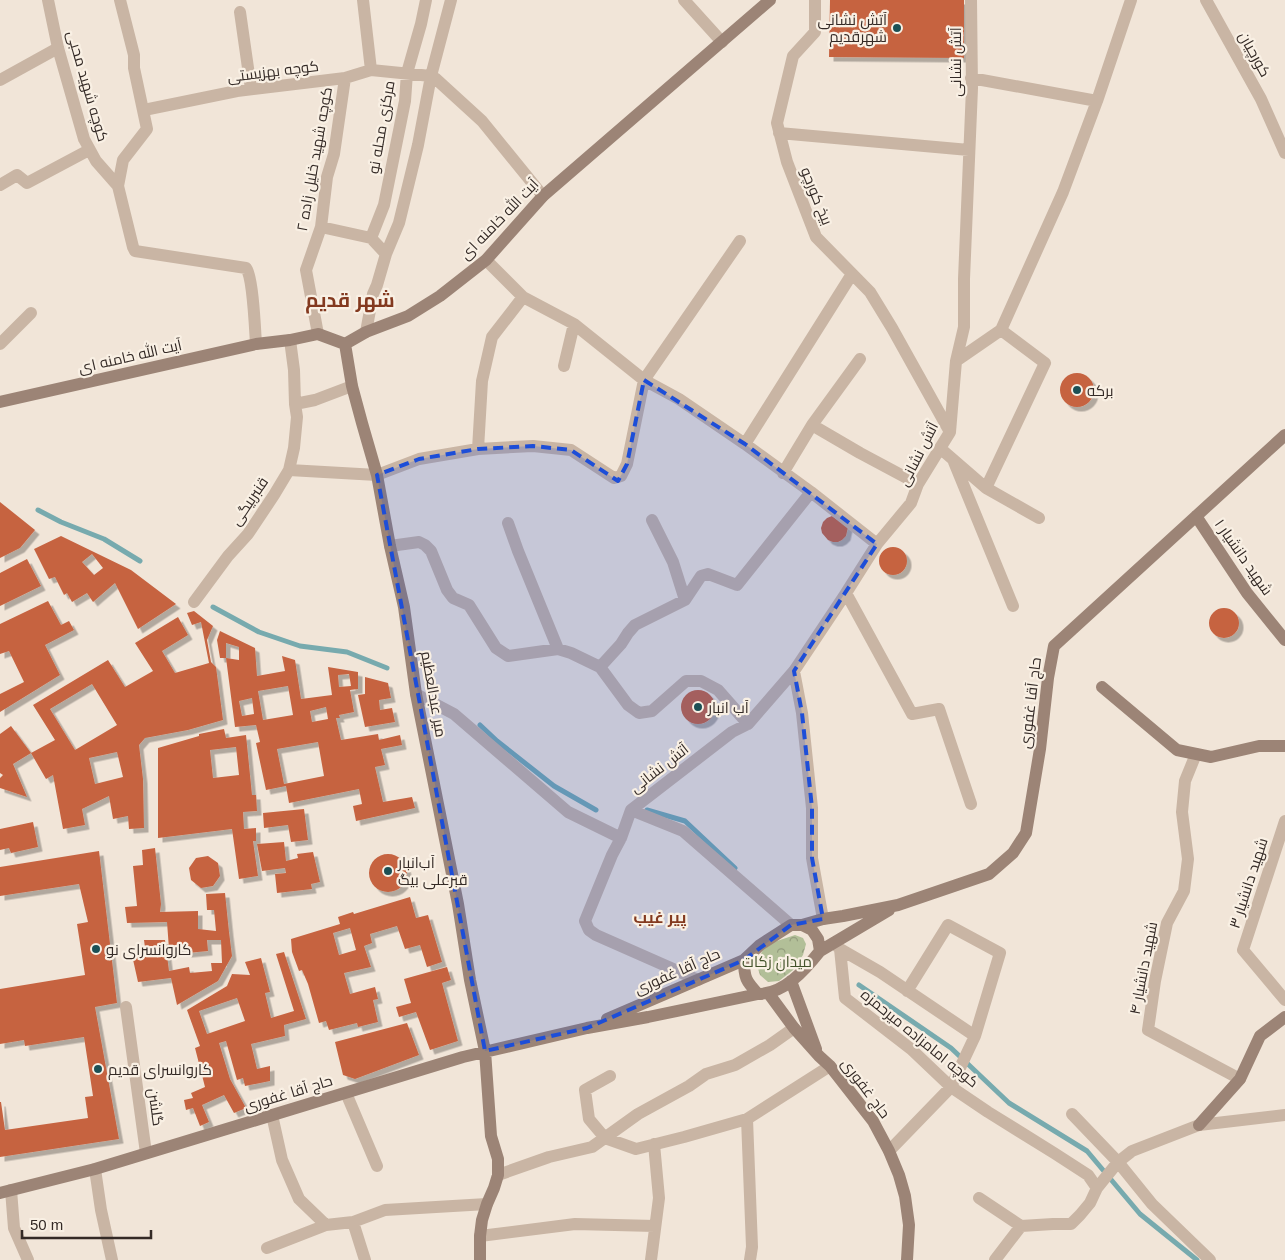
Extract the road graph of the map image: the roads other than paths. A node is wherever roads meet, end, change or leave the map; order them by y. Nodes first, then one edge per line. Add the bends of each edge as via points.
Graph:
1 (48, 0) edge
2 (120, 0) edge
3 (363, 0) edge
4 (426, 0) edge
5 (451, 0) edge
6 (684, 0) edge
7 (770, 0) edge
8 (815, 0) edge
9 (971, 0) edge
10 (1131, 0) edge
11 (1206, 0) edge
12 (240, 12) dead end
13 (722, 42) junction
14 (58, 48) junction
15 (371, 70) junction
16 (407, 73) junction
17 (431, 76) junction
18 (345, 78) junction
19 (971, 78) junction
20 (0, 80) edge
21 (251, 90) junction
22 (1097, 101) junction
23 (144, 110) junction
24 (779, 133) junction
25 (89, 150) junction
26 (969, 150) junction
27 (1285, 153) edge
28 (0, 185) edge
29 (118, 186) junction
30 (543, 196) junction
31 (321, 227) junction
32 (371, 238) junction
33 (740, 241) dead end
34 (386, 254) junction
35 (486, 260) junction
36 (852, 274) junction
37 (523, 297) junction
38 (32, 313) dead end
39 (574, 324) junction
40 (1001, 330) junction
41 (366, 332) junction
42 (318, 334) junction
43 (290, 340) junction
44 (0, 344) edge
45 (256, 344) junction
46 (345, 344) junction
47 (860, 359) dead end
48 (956, 361) junction
49 (564, 366) dead end
50 (644, 380) junction
51 (352, 386) junction
52 (0, 402) edge
53 (294, 404) junction
54 (812, 425) junction
55 (950, 432) junction
56 (1285, 436) edge
57 (745, 444) junction
58 (478, 448) junction
59 (941, 449) junction
60 (953, 459) junction
61 (289, 470) junction
62 (783, 473) junction
63 (377, 475) junction
64 (918, 484) junction
65 (986, 488) junction
66 (811, 492) junction
67 (1196, 516) junction
68 (1039, 518) dead end
69 (652, 520) dead end
70 (508, 523) dead end
71 (877, 544) junction
72 (390, 546) junction
73 (846, 593) junction
74 (686, 600) junction
75 (194, 602) dead end
76 (1013, 606) dead end
77 (1285, 640) edge
78 (558, 649) junction
79 (600, 667) junction
80 (794, 671) junction
81 (1102, 687) dead end
82 (416, 694) junction
83 (748, 724) junction
84 (1285, 746) edge
85 (1196, 754) junction
86 (971, 804) dead end
87 (631, 810) junction
88 (1285, 821) edge
89 (621, 838) junction
90 (898, 905) junction
91 (823, 919) junction
92 (796, 925) junction
93 (819, 945) junction
94 (837, 946) junction
95 (744, 960) junction
96 (698, 980) junction
97 (792, 981) junction
98 (907, 991) junction
99 (764, 994) junction
100 (1285, 1000) edge
101 (126, 1007) dead end
102 (1285, 1017) edge
103 (587, 1028) junction
104 (794, 1028) junction
105 (974, 1036) junction
106 (485, 1051) junction
107 (819, 1056) junction
108 (830, 1066) junction
109 (610, 1076) dead end
110 (1240, 1079) junction
111 (951, 1087) junction
112 (346, 1093) junction
113 (1072, 1114) dead end
114 (272, 1115) junction
115 (1285, 1115) edge
116 (747, 1119) junction
117 (1199, 1125) junction
118 (605, 1138) junction
119 (654, 1144) junction
120 (889, 1151) junction
121 (146, 1153) junction
122 (1118, 1162) junction
123 (377, 1166) dead end
124 (95, 1169) junction
125 (498, 1175) junction
126 (1097, 1188) junction
127 (6, 1191) edge
128 (979, 1198) dead end
129 (487, 1204) junction
130 (353, 1222) junction
131 (326, 1225) junction
132 (655, 1226) junction
133 (1021, 1226) junction
134 (480, 1236) junction
135 (267, 1248) dead end
136 (28, 1260) edge
137 (112, 1260) edge
138 (365, 1260) edge
139 (480, 1260) edge
140 (651, 1260) edge
141 (750, 1260) edge
142 (907, 1260) edge
143 (996, 1260) edge
144 (1210, 1260) edge

1 - 14 street, کوچه شهید محبی
2 - 23 street
3 - 15 street
4 - 16 street, مرکزی محله نو
5 - 17 street
6 - 13 street
7 - 13 main road, آیت الله خامنه ای
8 - 24 street, بیخ کورچو via 815,32 792,56 777,124
9 - 19 street, آتش نشانی
10 - 22 street
11 - 27 street, کورچیان via 1261,99
12 - 21 street
13 - 30 main road, آیت الله خامنه ای
14 - 20 street
14 - 25 street, کوچه شهید محبی
15 - 16 street, کوچه بهزیستی
15 - 18 street, کوچه بهزیستی
16 - 17 street, کوچه بهزیستی
16 - 32 street, مرکزی محله نو via 405,101 384,205
17 - 30 street via 482,121
17 - 34 street via 399,222
18 - 21 street, کوچه بهزیستی
18 - 31 street, کوچه شهید خلیل زاده ۲
19 - 22 street
19 - 26 street, آتش نشانی
21 - 23 street, کوچه بهزیستی
22 - 40 street via 1063,192
23 - 29 street via 147,129 123,160
24 - 26 street
24 - 36 street, بیخ کورچو via 816,237
25 - 28 street via 27,183 17,175
25 - 29 street, کوچه شهید محبی
26 - 48 street, آتش نشانی via 964,327
29 - 45 street, کوچه شهید محبی via 136,251 246,268
30 - 35 main road, آیت الله خامنه ای
31 - 32 street
31 - 42 street, کوچه شهید خلیل زاده ۲ via 306,270
32 - 34 street
33 - 50 street
34 - 41 street via 373,294
35 - 37 street
35 - 41 main road, آیت الله خامنه ای via 408,316
36 - 55 street, بیخ کورچو via 870,292
36 - 57 street
37 - 39 street
37 - 58 street via 492,337 482,381
38 - 44 street
39 - 49 street
39 - 50 street
40 - 48 street
40 - 65 street via 1045,363
41 - 46 main road, آیت الله خامنه ای
42 - 43 main road, آیت الله خامنه ای
42 - 46 main road
43 - 45 main road, آیت الله خامنه ای
43 - 53 street, قنبربیگی
45 - 52 main road, آیت الله خامنه ای
46 - 51 main road, میر عبدالعظیم
47 - 54 street
48 - 55 street, آتش نشانی
50 - 57 street via 679,399
50 - 58 street via 627,464 621,476 614,478 571,450 533,446
51 - 53 street
51 - 63 main road, میر عبدالعظیم
53 - 61 street, قنبربیگی via 297,418
54 - 62 street
54 - 64 street
55 - 59 street, آتش نشانی
56 - 67 main road, حاج آقا غفوری
57 - 62 street
58 - 63 street via 419,459
59 - 60 street
59 - 64 street, آتش نشانی
60 - 65 street
60 - 76 street
61 - 63 street
61 - 75 street, قنبربیگی via 248,534
62 - 66 street
63 - 72 main road, میر عبدالعظیم
64 - 71 street, آتش نشانی via 911,503
65 - 68 street
66 - 71 street
66 - 74 street via 737,585 708,574 701,576
67 - 77 main road, شهید دانشیار ۱ via 1247,593
67 - 90 main road, حاج آقا غفوری via 1054,646 1026,833 1013,853 989,874
69 - 74 street via 673,562
70 - 78 street
71 - 73 street, آتش نشانی
72 - 78 street via 419,542 425,545 431,551 447,590 453,598 469,606 496,648 508,656
72 - 82 main road, میر عبدالعظیم via 404,607
73 - 80 street, آتش نشانی
73 - 86 street via 912,714 939,709
74 - 79 street via 635,625
78 - 79 street
79 - 83 street via 628,705 639,713 652,711 686,681 701,681 718,690
80 - 83 street, آتش نشانی
80 - 91 street via 812,808 812,858
81 - 85 main road via 1177,750
82 - 89 street via 454,714 568,812
82 - 106 main road, میر عبدالعظیم
83 - 87 street, آتش نشانی via 732,732
84 - 85 main road via 1259,746 1211,757
85 - 110 street, شهید دانشیار ۴ via 1185,781 1182,812 1188,859 1184,891 1167,923 1148,1030
87 - 89 street
87 - 92 street via 683,831
88 - 100 street, شهید دانشیار ۳ via 1243,950
89 - 96 street via 585,921 589,930
90 - 91 main road, حاج آقا غفوری
90 - 94 main road, حاج آقا غفوری
91 - 92 main road, حاج آقا غفوری
92 - 93 main road via 812,930
92 - 95 main road, حاج آقا غفوری via 760,945
93 - 94 main road, حاج آقا غفوری
93 - 97 main road via 805,970
94 - 98 street
94 - 111 street, کوچه امامزاده میرحمزه via 845,998 912,1050
95 - 96 main road, حاج آقا غفوری
95 - 99 main road, حاج غفوری via 744,974 749,984
96 - 103 main road, حاج آقا غفوری
97 - 99 main road
97 - 107 main road, حاج غفوری
98 - 105 street
98 - 105 street via 948,925 1000,953
99 - 103 main road, حاج آقا غفوری
99 - 104 main road, حاج غفوری
101 - 121 street, گلشن
102 - 110 main road via 1260,1036
103 - 106 main road, حاج آقا غفوری
104 - 107 main road, حاج غفوری
104 - 118 street via 735,1065 706,1074 638,1114
105 - 111 street
106 - 112 main road, حاج آقا غفوری
106 - 125 main road, میر عبدالعظیم via 491,1136 498,1159
107 - 108 main road, حاج غفوری
108 - 116 street
108 - 120 main road, حاج غفوری via 873,1121
109 - 118 street via 585,1090 589,1119
110 - 117 main road
111 - 120 street
111 - 126 street, کوچه امامزاده میرحمزه via 1088,1175
112 - 114 main road, حاج آقا غفوری
112 - 123 street
113 - 122 street
114 - 121 main road, حاج آقا غفوری
114 - 131 street via 282,1160 299,1199
115 - 117 street
116 - 119 street
116 - 141 street
117 - 122 street via 1132,1151
118 - 119 street via 636,1149
118 - 125 street via 592,1147 549,1157
119 - 132 street via 659,1198
120 - 142 main road, حاج غفوری via 905,1196 909,1225
121 - 124 main road, حاج آقا غفوری
122 - 126 street
122 - 144 street via 1152,1204
124 - 127 main road, حاج آقا غفوری
124 - 137 street
125 - 129 main road
126 - 133 street via 1090,1203 1071,1224
127 - 136 street via 14,1228
128 - 133 street
129 - 130 street via 385,1210
129 - 134 main road
130 - 131 street
130 - 138 street
131 - 135 street
132 - 134 street via 575,1224
132 - 140 street
133 - 143 street
134 - 139 main road

